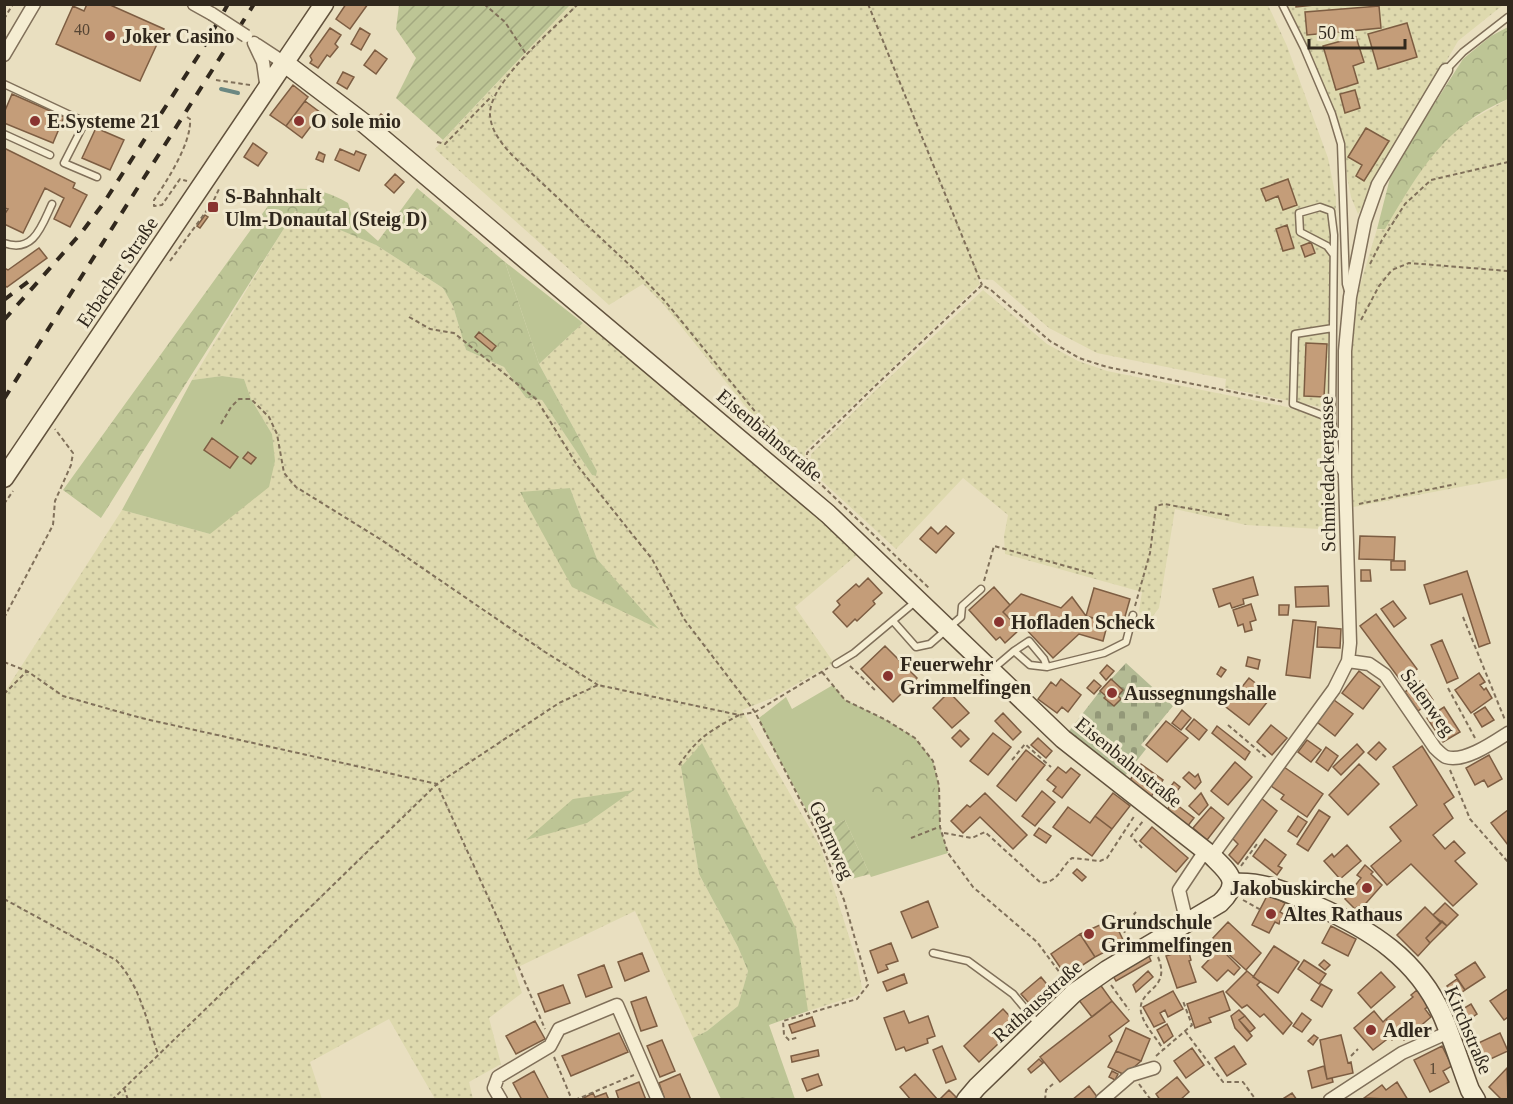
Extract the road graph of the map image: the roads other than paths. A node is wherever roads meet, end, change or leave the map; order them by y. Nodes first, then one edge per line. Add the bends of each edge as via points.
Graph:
1 (34, 4) edge
2 (194, 4) edge
3 (1282, 4) edge
4 (323, 6) edge
5 (1509, 17) edge
6 (250, 39) junction
7 (4, 56) edge
8 (286, 64) junction
9 (1446, 70) joint
10 (4, 84) edge
11 (259, 87) junction
12 (4, 134) edge
13 (50, 155) dead end
14 (97, 177) dead end
15 (52, 204) dead end
16 (4, 243) edge
17 (1334, 254) junction
18 (1350, 297) junction
19 (1333, 328) junction
20 (1332, 419) junction
21 (1345, 477) junction
22 (4, 478) edge
23 (981, 589) road end
24 (918, 599) junction
25 (1133, 615) road end
26 (893, 621) junction
27 (949, 629) junction
28 (1014, 651) junction
29 (1348, 661) junction
30 (836, 664) road end
31 (1047, 667) junction
32 (992, 671) junction
33 (1509, 733) edge
34 (1208, 854) junction
35 (1231, 879) junction
36 (1190, 922) junction
37 (933, 953) dead end
38 (1040, 1027) junction
39 (1449, 1032) junction
40 (1154, 1068) road end
41 (501, 1100) edge
42 (658, 1100) edge
43 (966, 1100) edge
44 (1102, 1100) edge
45 (1330, 1100) edge
46 (1476, 1100) edge

1 - 7 street
2 - 6 street, bridge
3 - 18 lane via 1332,114 1341,144 1346,284
4 - 8 street, Erbacher Straße
5 - 9 lane via 1462,52
6 - 8 street
6 - 11 street via 263,62
8 - 11 street, Erbacher Straße
8 - 24 street, Eisenbahnstraße via 365,124 828,513
9 - 18 street, Schmiedackergasse via 1378,184 1365,221
10 - 14 lane via 85,122 64,163
11 - 22 street, Erbacher Straße
12 - 13 lane
15 - 16 lane via 37,236 23,244
17 - 17 lane via 1300,232 1299,213 1320,207 1331,211
17 - 19 lane
18 - 21 street, Schmiedackergasse via 1345,351
19 - 20 lane
19 - 20 lane via 1295,334 1293,404
20 - 21 lane via 1337,465
21 - 29 street, Schmiedackergasse
23 - 27 lane via 962,606 961,617
24 - 26 lane
24 - 27 street, Eisenbahnstraße
25 - 31 lane via 1126,642 1104,653
26 - 27 lane via 916,647 930,644
26 - 30 lane
27 - 32 street, Eisenbahnstraße
28 - 31 lane via 1030,665
28 - 31 lane via 1029,641
28 - 32 lane
29 - 33 street, Salenweg via 1369,664 1385,675 1435,748 1446,757 1459,758
29 - 34 street, Schmiedackergasse via 1334,689
32 - 34 street, Eisenbahnstraße via 1063,739
34 - 35 street
34 - 36 street, Schmiedackergasse via 1179,890
35 - 36 street, Rathausstraße via 1230,893
35 - 39 street, Kirchstraße via 1284,890 1381,940 1400,954 1421,981
36 - 38 street, Rathausstraße via 1074,993
37 - 38 lane via 968,961 1013,993
38 - 43 street, Rathausstraße
39 - 45 street via 1402,1053
39 - 46 street, Kirchstraße
40 - 44 street via 1131,1075
41 - 42 street via 494,1088 498,1077 550,1044 559,1029 617,1005

